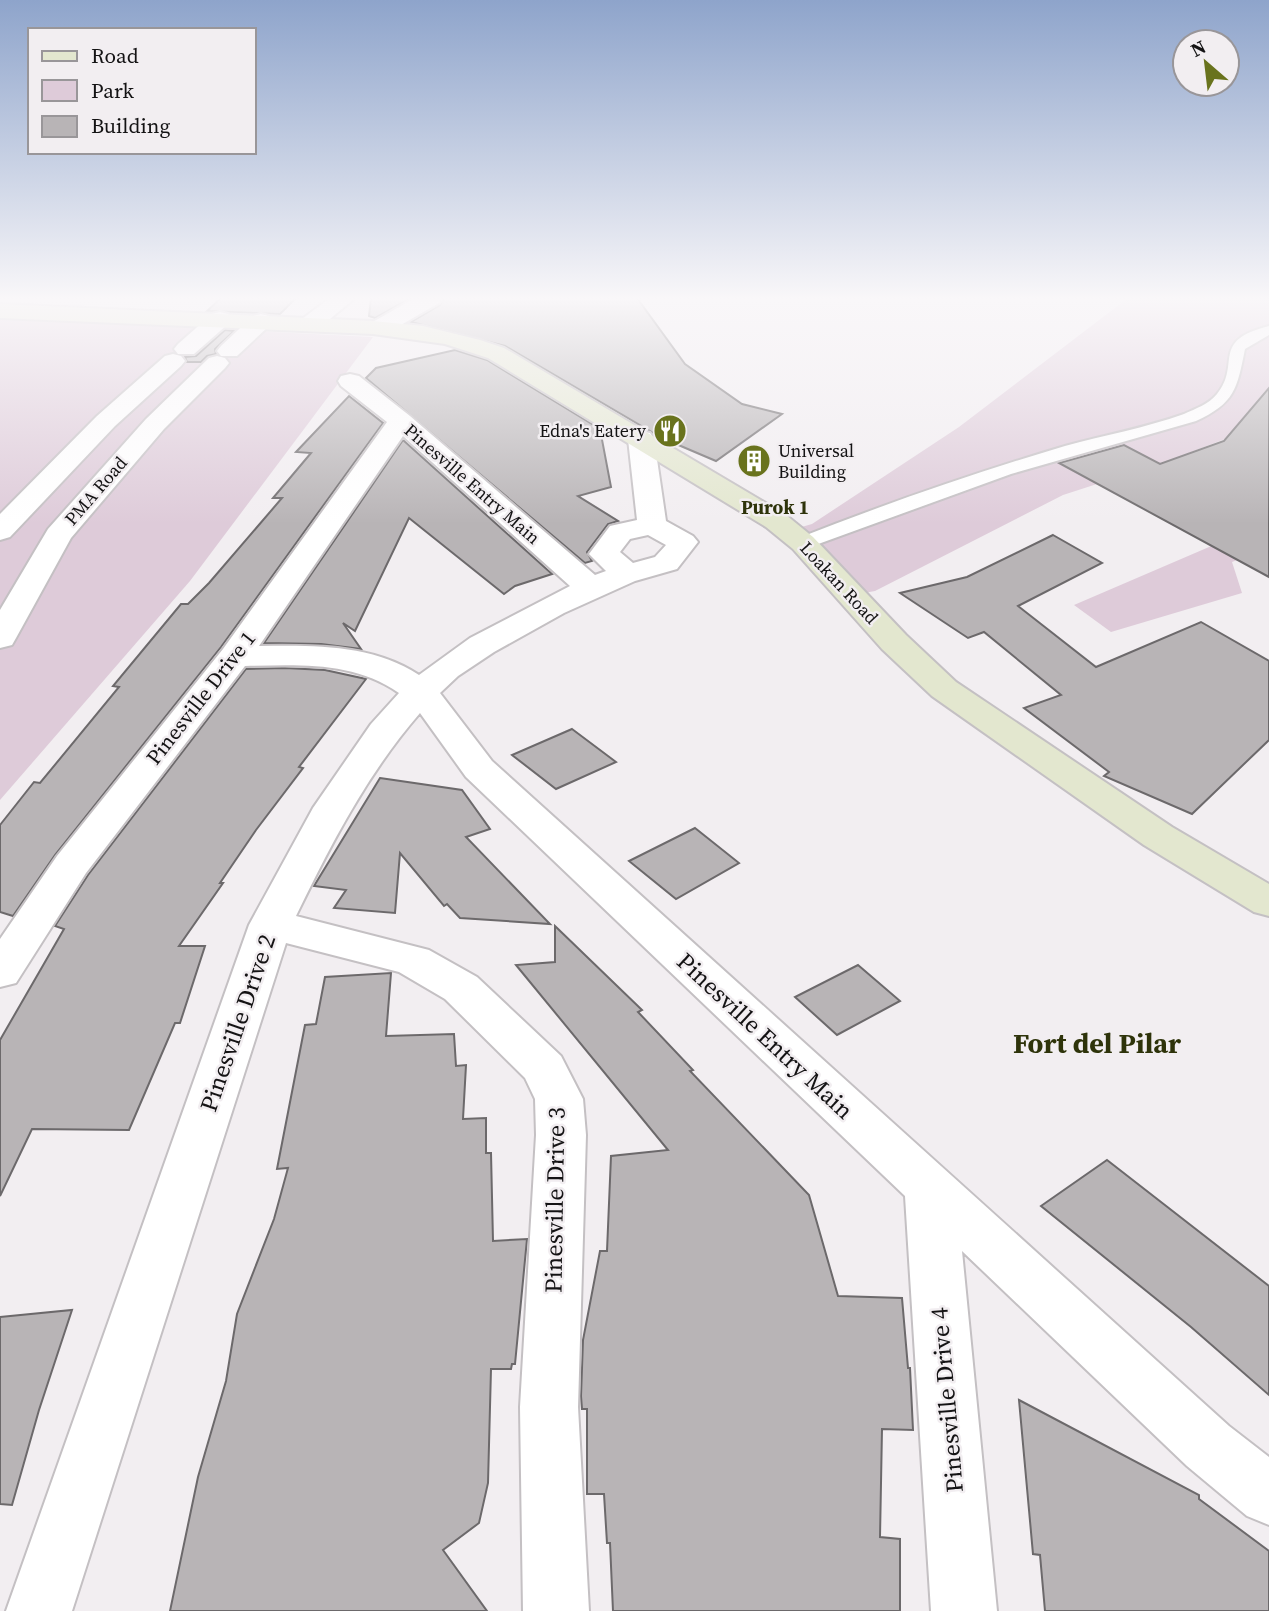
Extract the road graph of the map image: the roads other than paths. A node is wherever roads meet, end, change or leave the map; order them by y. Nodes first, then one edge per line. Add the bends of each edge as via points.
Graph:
1 (159, 373) edge
2 (207, 373) edge
3 (530, 373) edge
4 (1232, 373) edge
5 (350, 382) dead end
6 (123, 406) junction
7 (171, 408) junction
8 (401, 421) junction
9 (641, 439) junction
10 (652, 525) junction
11 (0, 531) edge
12 (803, 543) junction
13 (609, 581) junction
14 (0, 638) edge
15 (236, 656) junction
16 (419, 691) junction
17 (1269, 902) edge
18 (270, 925) junction
19 (0, 972) edge
20 (930, 1190) junction
21 (1269, 1495) edge
22 (39, 1611) edge
23 (556, 1611) edge
24 (964, 1611) edge

1 - 6 street, PMA Road
2 - 7 street, PMA Road
3 - 9 main road, Loakan Road
4 - 12 lane via 1228,391 1209,408 1159,427 928,494
5 - 8 street, Pinesville Entry Main
6 - 7 street
6 - 11 street, PMA Road
7 - 14 street, PMA Road via 58,535
8 - 13 street, Pinesville Entry Main
8 - 15 street, Pinesville Drive 1
9 - 10 street
9 - 12 main road, Loakan Road via 776,521
10 - 13 street via 620,532 604,554
10 - 13 street via 683,542 666,564
12 - 17 main road, Loakan Road via 944,689 1158,836
13 - 16 street, Pinesville Drive 2 via 480,646
15 - 16 street, Pinesville Entry Main via 314,656 358,662 397,675
15 - 19 street, Pinesville Drive 1 via 71,865
16 - 18 street, Pinesville Drive 2 via 352,780 306,854
16 - 20 street, Pinesville Entry Main via 480,769
18 - 22 street, Pinesville Drive 2
18 - 23 street, Pinesville Drive 3 via 414,961 461,988 544,1068 559,1099 550,1407
20 - 21 street, Pinesville Entry Main via 1208,1447
20 - 24 street, Pinesville Drive 4

